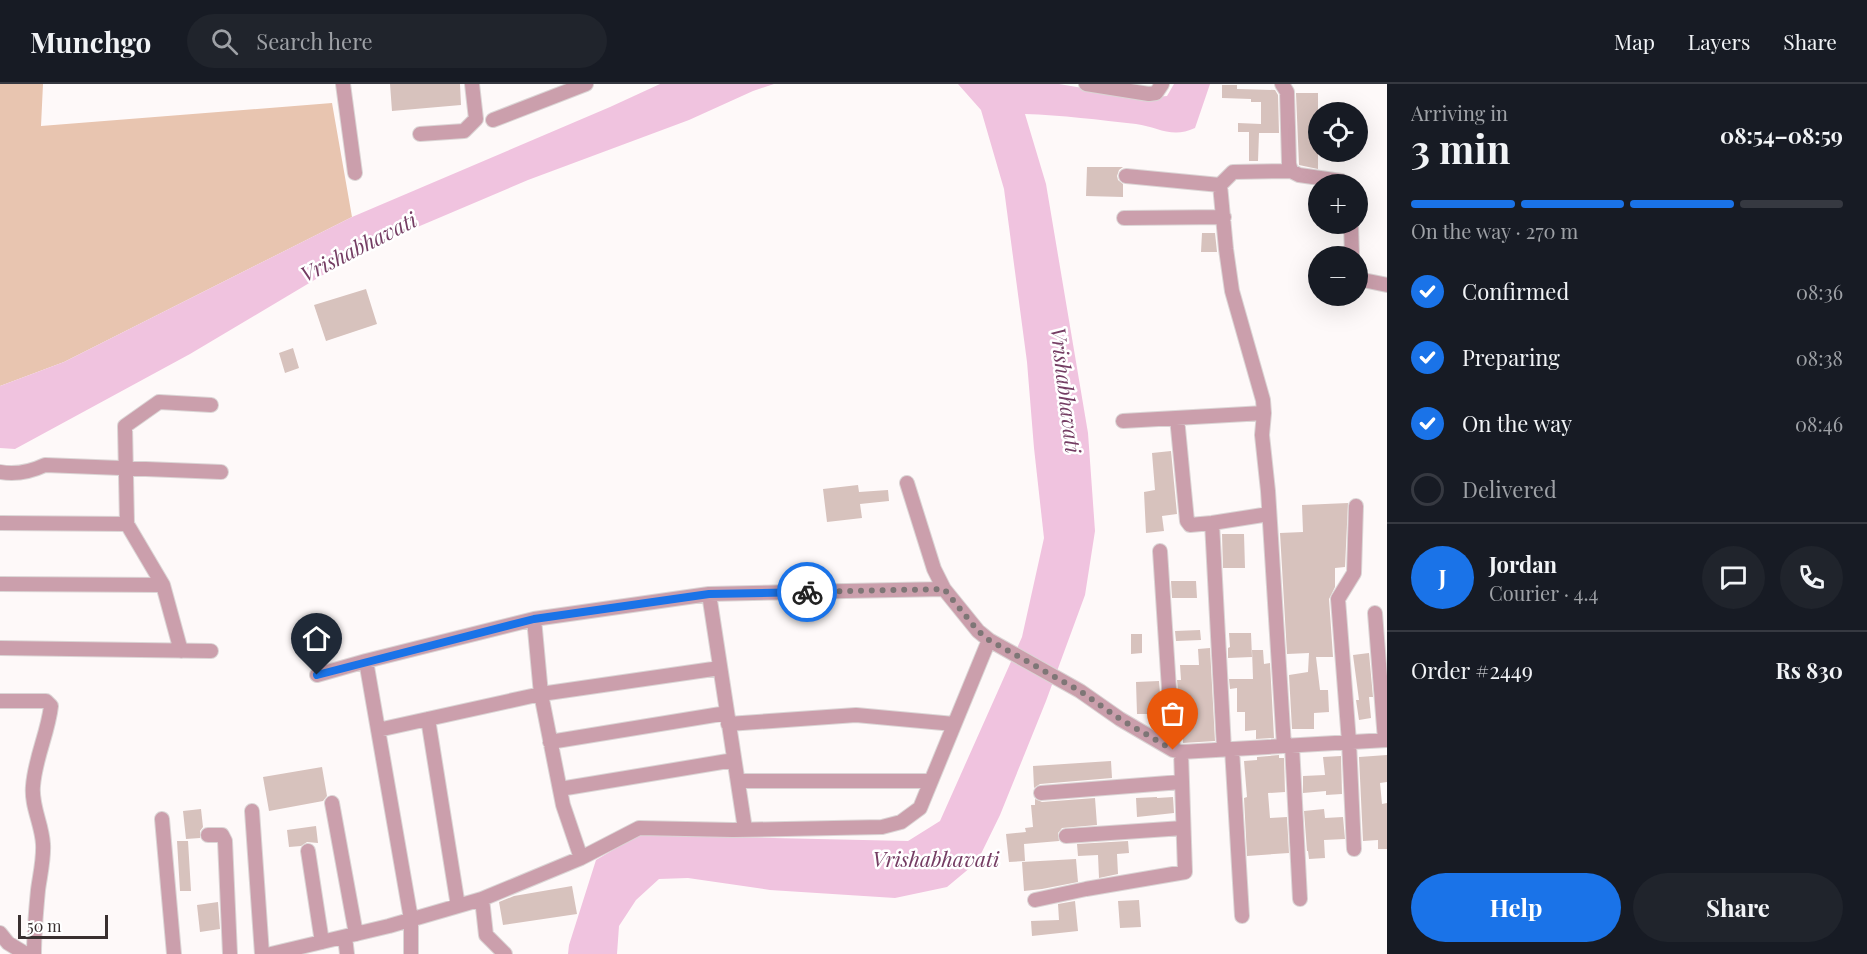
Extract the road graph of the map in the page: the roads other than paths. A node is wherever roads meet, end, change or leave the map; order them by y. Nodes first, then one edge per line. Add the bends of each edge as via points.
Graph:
1 (343, 84) edge
2 (472, 84) edge
3 (1086, 84) edge
4 (1162, 84) edge
5 (1282, 84) edge
6 (579, 88) edge
7 (493, 120) dead end
8 (420, 134) dead end
9 (1291, 171) junction
10 (355, 173) dead end
11 (1126, 176) dead end
12 (1308, 176) edge
13 (1220, 185) junction
14 (1224, 217) junction
15 (1124, 218) dead end
16 (1368, 281) edge
17 (1387, 285) edge
18 (211, 405) dead end
19 (1264, 413) junction
20 (1178, 418) junction
21 (1123, 421) dead end
22 (125, 468) junction
23 (0, 472) edge
24 (221, 472) dead end
25 (907, 483) dead end
26 (1356, 506) dead end
27 (1269, 514) junction
28 (0, 523) edge
29 (1212, 523) junction
30 (127, 524) junction
31 (1160, 551) dead end
32 (0, 584) edge
33 (163, 585) junction
34 (944, 589) junction
35 (709, 594) junction
36 (1375, 613) dead end
37 (534, 619) junction
38 (992, 642) junction
39 (0, 648) edge
40 (181, 651) junction
41 (211, 651) dead end
42 (366, 661) junction
43 (720, 668) junction
44 (317, 675) dead end
45 (541, 694) junction
46 (0, 701) edge
47 (728, 718) junction
48 (428, 719) junction
49 (954, 724) junction
50 (378, 730) junction
51 (1386, 740) edge
52 (550, 742) junction
53 (1349, 742) junction
54 (1288, 746) junction
55 (1228, 749) junction
56 (1177, 751) junction
57 (734, 760) junction
58 (931, 781) junction
59 (738, 782) junction
60 (1181, 782) junction
61 (560, 789) junction
62 (1041, 792) dead end
63 (332, 803) dead end
64 (252, 811) dead end
65 (162, 819) dead end
66 (1184, 828) junction
67 (746, 829) junction
68 (208, 835) dead end
69 (1066, 836) dead end
70 (1354, 849) dead end
71 (308, 851) dead end
72 (581, 858) junction
73 (482, 899) junction
74 (1300, 899) dead end
75 (1035, 900) dead end
76 (458, 906) junction
77 (1242, 916) dead end
78 (411, 919) junction
79 (0, 933) edge
80 (350, 935) junction
81 (322, 942) junction
82 (289, 952) edge
83 (26, 954) edge
84 (34, 954) edge
85 (174, 954) edge
86 (230, 954) edge
87 (262, 954) edge
88 (271, 954) edge
89 (347, 954) edge
90 (411, 954) edge
91 (505, 954) edge

1 - 10 street
2 - 8 street via 476,119 470,126 464,131
3 - 4 street via 1149,94 1156,93
5 - 9 street via 1287,92
6 - 7 street
9 - 12 street
9 - 13 street via 1233,172
11 - 13 street
13 - 14 street
14 - 15 street
14 - 19 street via 1232,291
16 - 17 street
18 - 22 street via 159,402 124,426
19 - 20 street
19 - 27 street via 1262,435
20 - 21 street
20 - 29 street via 1187,521 1190,525
22 - 23 street via 45,465 26,472
22 - 24 street
22 - 30 street
25 - 34 street
26 - 53 street via 1354,573 1338,599
27 - 29 street
27 - 54 street
28 - 30 street
29 - 55 street
30 - 33 street
31 - 56 street
32 - 33 street
33 - 40 street
34 - 35 street
34 - 38 street
35 - 37 street
35 - 43 street
36 - 51 street
37 - 42 street
37 - 45 street
38 - 49 street
38 - 56 street
39 - 40 street
40 - 41 street
42 - 44 street
42 - 50 street
43 - 45 street
43 - 47 street
45 - 48 street
45 - 52 street
46 - 84 street via 46,701 51,706 32,787 43,846
47 - 49 street via 856,715
47 - 52 street
47 - 57 street
48 - 50 street
48 - 76 street
49 - 58 street
50 - 78 street
51 - 53 street
52 - 61 street
53 - 54 street
53 - 70 street
54 - 55 street
54 - 74 street
55 - 56 street
55 - 77 street
56 - 60 street
57 - 59 street
57 - 61 street
58 - 59 street
58 - 67 street via 920,808 901,822 882,827
59 - 67 street
60 - 62 street
60 - 66 street
61 - 72 street
63 - 80 street
64 - 87 street
65 - 85 street
66 - 69 street
66 - 75 street via 1185,873
67 - 72 street via 639,828
68 - 86 street via 222,835 225,842
71 - 81 street
72 - 73 street
73 - 76 street
73 - 91 street via 486,935
76 - 78 street
78 - 80 street
78 - 90 street
79 - 83 street
80 - 81 street
80 - 89 street
81 - 82 street
82 - 88 street

